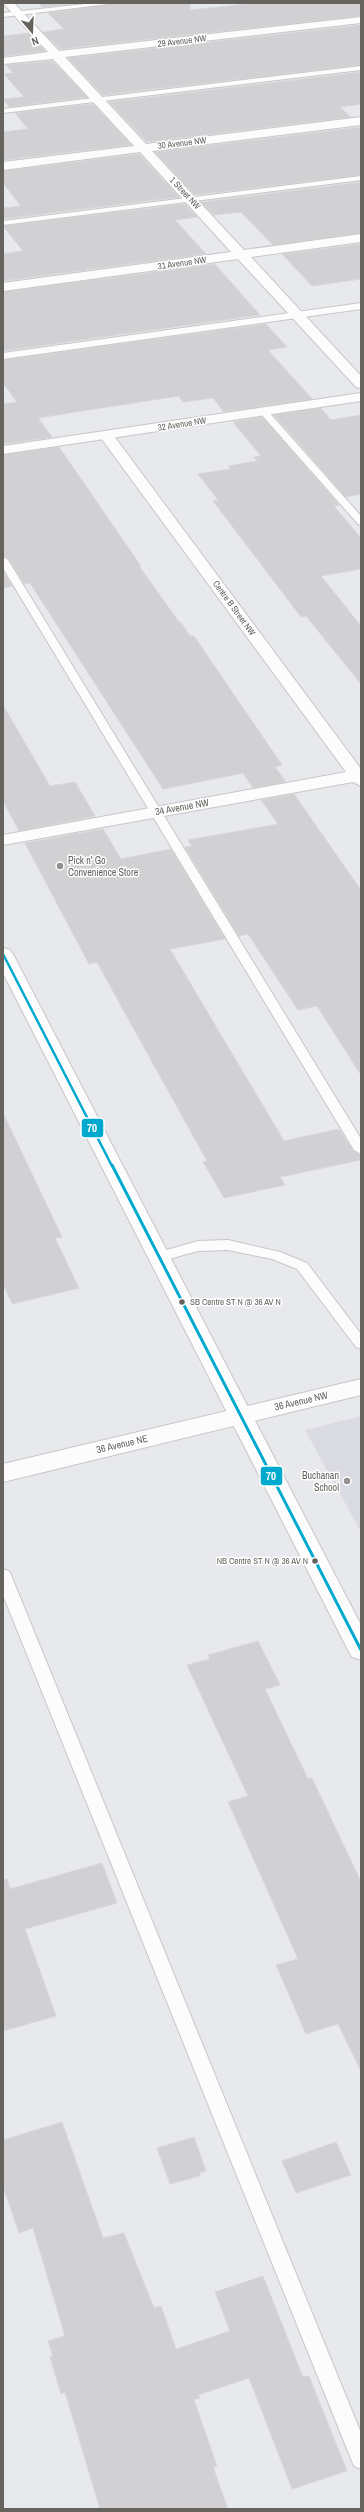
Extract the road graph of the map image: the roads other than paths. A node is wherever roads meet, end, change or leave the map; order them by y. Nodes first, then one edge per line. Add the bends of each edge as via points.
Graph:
1 (8, 3) edge
2 (113, 3) edge
3 (18, 14) junction
4 (3, 15) edge
5 (361, 20) edge
6 (56, 55) junction
7 (3, 61) edge
8 (361, 68) edge
9 (98, 100) junction
10 (3, 111) edge
11 (361, 121) edge
12 (144, 148) junction
13 (3, 166) edge
14 (361, 178) edge
15 (191, 200) junction
16 (3, 223) edge
17 (361, 238) edge
18 (242, 254) junction
19 (3, 287) edge
20 (361, 306) edge
21 (297, 315) junction
22 (3, 356) edge
23 (361, 384) edge
24 (361, 397) edge
25 (263, 411) junction
26 (106, 435) junction
27 (3, 450) edge
28 (361, 522) edge
29 (3, 560) edge
30 (360, 777) edge
31 (158, 812) junction
32 (3, 840) edge
33 (3, 954) edge
34 (361, 1150) edge
35 (158, 1257) junction
36 (361, 1344) edge
37 (361, 1387) edge
38 (241, 1415) junction
39 (3, 1472) edge
40 (3, 1575) edge
41 (361, 1650) edge
42 (361, 2460) edge

1 - 3 street, 1 Street NW
2 - 3 lane
3 - 4 lane
3 - 6 street, 1 Street NW
5 - 6 street, 29 Avenue NW
6 - 7 street, 29 Avenue NW
6 - 9 street, 1 Street NW
8 - 9 lane
9 - 10 lane
9 - 12 street, 1 Street NW
11 - 12 street, 30 Avenue NW
12 - 13 street, 30 Avenue NW
12 - 15 street, 1 Street NW
14 - 15 lane
15 - 16 lane
15 - 18 street, 1 Street NW
17 - 18 street, 31 Avenue NW
18 - 19 street, 31 Avenue NW
18 - 21 street, 1 Street NW
20 - 21 lane
21 - 22 lane
21 - 23 street, 1 Street NW
24 - 25 street, 32 Avenue NW
25 - 26 street, 32 Avenue NW
25 - 28 lane
26 - 27 street, 32 Avenue NW
26 - 30 street, Centre B Street NW
29 - 31 lane
30 - 31 street, 34 Avenue NW
31 - 32 street, 34 Avenue NW
31 - 34 lane
33 - 35 street
35 - 36 lane via 198,1246 228,1245 275,1255 302,1266
35 - 38 street
37 - 38 street, 36 Avenue NW
38 - 39 street, 36 Avenue NE
38 - 41 street
40 - 42 lane

